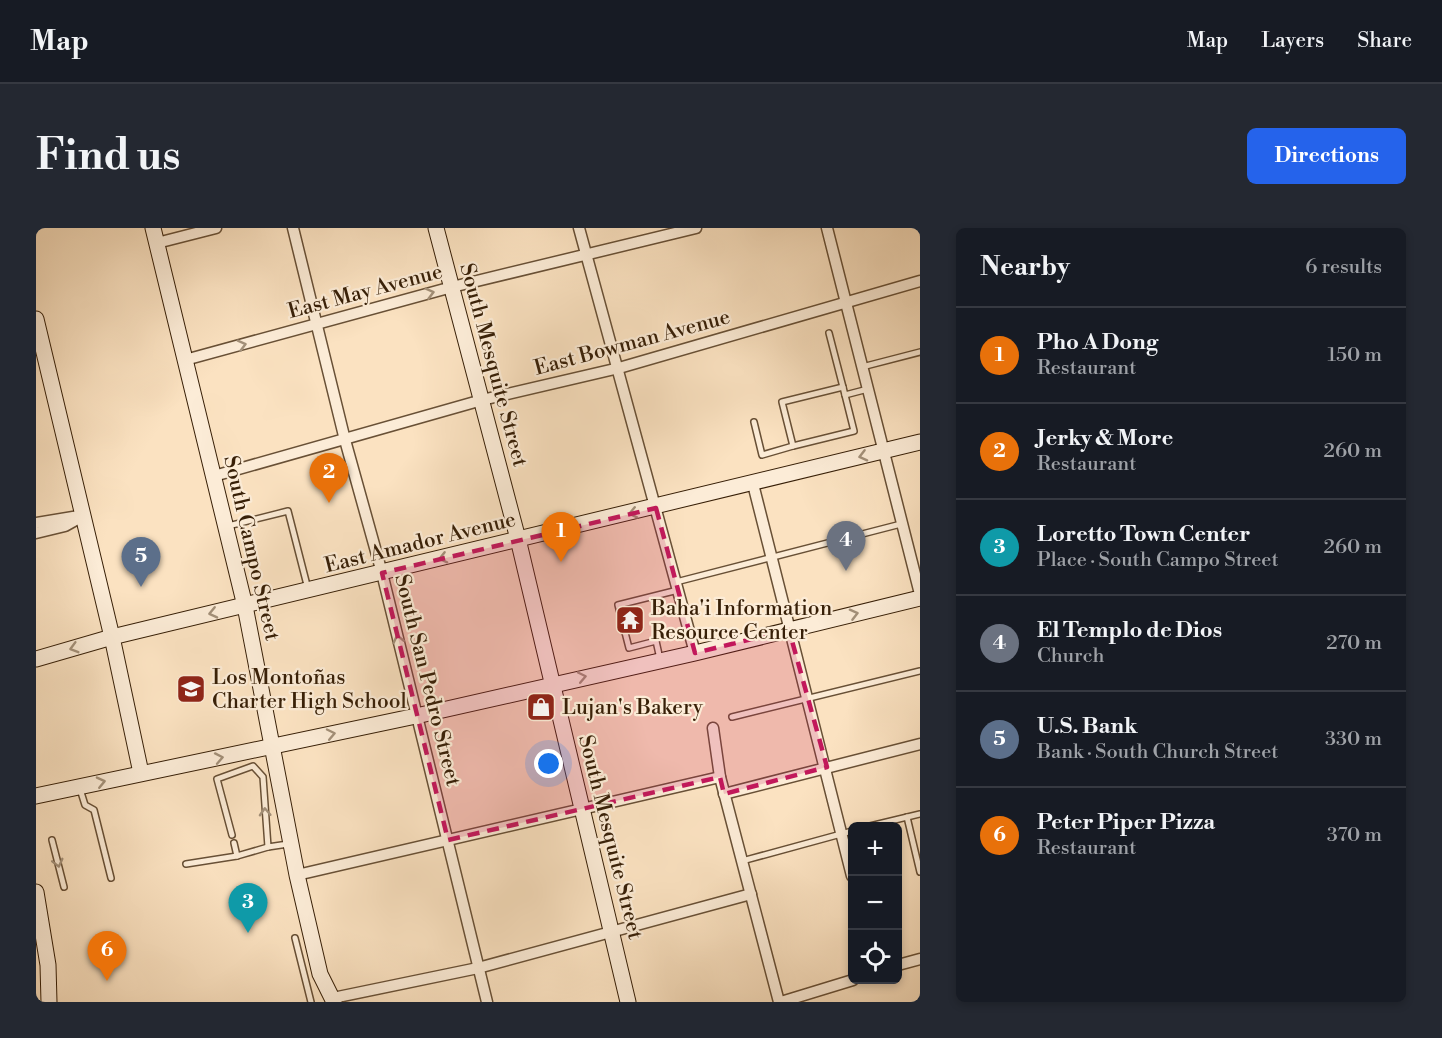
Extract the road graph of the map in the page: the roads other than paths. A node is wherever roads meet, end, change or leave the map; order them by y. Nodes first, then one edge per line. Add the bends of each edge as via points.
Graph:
1 (216, 228) edge
2 (293, 228) edge
3 (436, 228) edge
4 (579, 228) edge
5 (696, 228) edge
6 (827, 228) edge
7 (155, 235) edge
8 (587, 256) junction
9 (920, 281) edge
10 (452, 287) junction
11 (845, 305) junction
12 (36, 319) edge
13 (316, 324) junction
14 (829, 333) dead end
15 (920, 352) edge
16 (185, 360) junction
17 (862, 367) junction
18 (619, 368) junction
19 (843, 387) junction
20 (868, 389) junction
21 (845, 395) junction
22 (482, 400) junction
23 (754, 422) dead end
24 (345, 440) junction
25 (920, 442) edge
26 (793, 446) junction
27 (885, 451) junction
28 (214, 476) junction
29 (753, 484) junction
30 (656, 508) junction
31 (82, 516) junction
32 (36, 523) edge
33 (903, 524) junction
34 (226, 527) junction
35 (36, 533) edge
36 (518, 539) junction
37 (773, 558) junction
38 (382, 573) junction
39 (677, 586) junction
40 (308, 591) junction
41 (920, 596) edge
42 (245, 606) junction
43 (789, 630) junction
44 (112, 637) junction
45 (695, 653) junction
46 (36, 659) edge
47 (661, 661) junction
48 (920, 671) edge
49 (553, 684) junction
50 (808, 699) junction
51 (416, 716) junction
52 (732, 717) dead end
53 (713, 728) dead end
54 (920, 744) edge
55 (274, 747) junction
56 (826, 767) junction
57 (141, 773) junction
58 (720, 777) junction
59 (79, 787) junction
60 (724, 794) junction
61 (36, 796) edge
62 (582, 809) junction
63 (920, 814) edge
64 (907, 817) junction
65 (886, 822) edge
66 (847, 832) edge
67 (232, 835) dead end
68 (52, 840) dead end
69 (448, 840) junction
70 (234, 843) dead end
71 (291, 844) junction
72 (268, 847) junction
73 (237, 856) junction
74 (742, 861) junction
75 (186, 864) dead end
76 (920, 872) edge
77 (297, 875) junction
78 (111, 878) dead end
79 (64, 887) dead end
80 (36, 892) edge
81 (751, 894) junction
82 (613, 931) junction
83 (295, 938) dead end
84 (920, 958) edge
85 (902, 964) edge
86 (42, 965) edge
87 (478, 968) junction
88 (313, 976) junction
89 (848, 982) edge
90 (333, 1000) edge
91 (49, 1002) edge
92 (311, 1002) edge
93 (487, 1002) edge
94 (628, 1002) edge
95 (780, 1002) edge

1 - 7 street
2 - 13 street, South San Pedro Street
3 - 10 street, South Mesquite Street
4 - 8 street
5 - 8 street, East May Avenue
6 - 11 street
7 - 16 street, South Campo Street
8 - 10 street, East May Avenue
8 - 18 street
9 - 11 street, East Bowman Avenue
13 -> 10 street, East May Avenue
10 - 22 street, South Mesquite Street
11 - 17 street
11 - 18 street, East Bowman Avenue
12 - 31 street
16 -> 13 street, East May Avenue
13 - 24 street, South San Pedro Street
14 - 19 lane
15 - 17 lane
16 - 28 street, South Campo Street
17 - 20 street
18 - 22 street, East Bowman Avenue
18 - 30 street
19 - 21 lane
19 - 26 lane via 782,402
20 - 21 lane
20 - 27 street
21 - 26 lane via 854,431
22 - 24 street, East Bowman Avenue
22 - 36 street, South Mesquite Street
23 - 26 lane via 762,454
24 - 28 street, East Bowman Avenue
24 - 38 street, South San Pedro Street
25 - 27 street, East Amador Avenue
27 -> 29 street, East Amador Avenue
27 - 33 street
28 - 34 street, South Campo Street
29 - 30 street, East Amador Avenue
29 - 37 street
30 -> 36 street, East Amador Avenue
30 - 39 street
31 - 32 street
31 - 35 street via 65,526
31 - 44 street
33 - 37 lane
33 - 41 street
34 - 40 lane via 288,511
34 - 42 street, South Campo Street
36 -> 38 street, East Amador Avenue
36 - 49 street, South Mesquite Street
37 - 39 lane
37 - 43 street
38 - 40 street, East Amador Avenue
51 -> 38 street, South San Pedro Street
39 - 45 street
39 - 47 lane via 618,605 629,648 656,641
40 - 42 street, East Amador Avenue
43 -> 41 street
42 -> 44 street, East Amador Avenue
42 - 55 street, South Campo Street
43 - 45 street
43 - 50 street
44 -> 46 street, East Amador Avenue
44 - 57 street
45 - 47 street
49 -> 47 street
48 - 50 lane
49 - 51 street
49 - 62 street, South Mesquite Street
50 - 52 lane
50 - 56 street
55 -> 51 street
51 - 69 street, South San Pedro Street
53 - 58 street
54 - 56 street
57 -> 55 street
55 - 71 street, South Campo Street
56 - 60 street
56 - 66 street
59 -> 57 street
58 - 60 street
58 - 62 street
59 - 61 street
59 - 78 lane via 85,805 94,810
60 - 74 street
62 - 69 street
62 - 82 street, South Mesquite Street
63 - 64 lane
64 - 65 lane
64 - 76 lane
66 - 74 lane
72 -> 67 lane via 263,777 253,766 217,779
68 -> 79 lane
69 - 77 street
69 - 87 street, South San Pedro Street
70 - 73 lane
71 - 72 lane
71 - 77 street, South Campo Street
72 - 73 lane
73 - 75 lane
74 - 81 street
77 - 88 street, South Campo Street
80 - 86 street
81 - 82 street
81 - 95 street
82 - 87 street
82 - 94 street, South Mesquite Street
83 - 88 lane
84 - 85 street
86 - 91 street
87 - 90 street
87 - 93 street, South San Pedro Street
88 - 90 street, South Campo Street
88 - 92 lane
89 - 95 street

